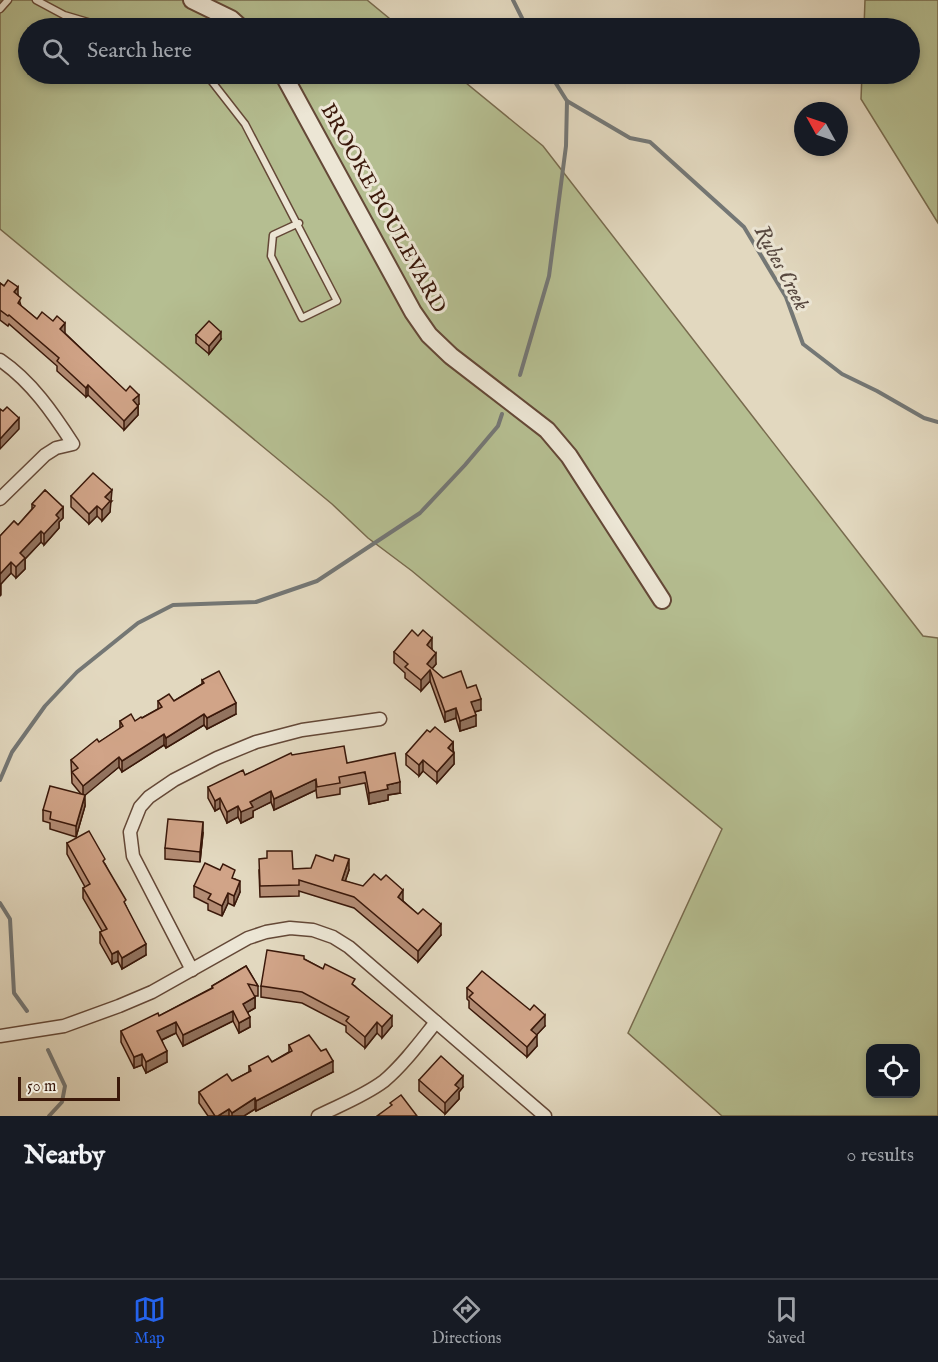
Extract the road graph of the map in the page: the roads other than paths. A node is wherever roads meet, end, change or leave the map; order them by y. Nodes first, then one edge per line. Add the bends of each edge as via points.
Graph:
1 (8, 0) edge
2 (36, 0) edge
3 (192, 0) edge
4 (0, 9) edge
5 (74, 18) edge
6 (229, 18) edge
7 (214, 84) edge
8 (288, 84) edge
9 (299, 223) junction
10 (0, 360) edge
11 (0, 499) edge
12 (663, 600) dead end
13 (380, 719) dead end
14 (192, 970) junction
15 (436, 1022) junction
16 (0, 1036) edge
17 (318, 1116) edge
18 (545, 1116) edge

1 - 4 lane
2 - 5 lane
3 - 6 street
7 - 9 lane via 245,124
8 - 12 street, BROOKE BOULEVARD via 413,312 451,356 547,430 569,456
9 - 9 lane via 273,235 271,256 302,318 338,301
10 - 11 street via 17,371 73,444 45,455
13 - 14 street via 302,730 256,742 174,780 140,807 130,832 133,856
14 - 15 street via 266,932 313,930 349,947
14 - 16 street via 144,996 64,1026
15 - 17 street via 381,1082
15 - 18 street

